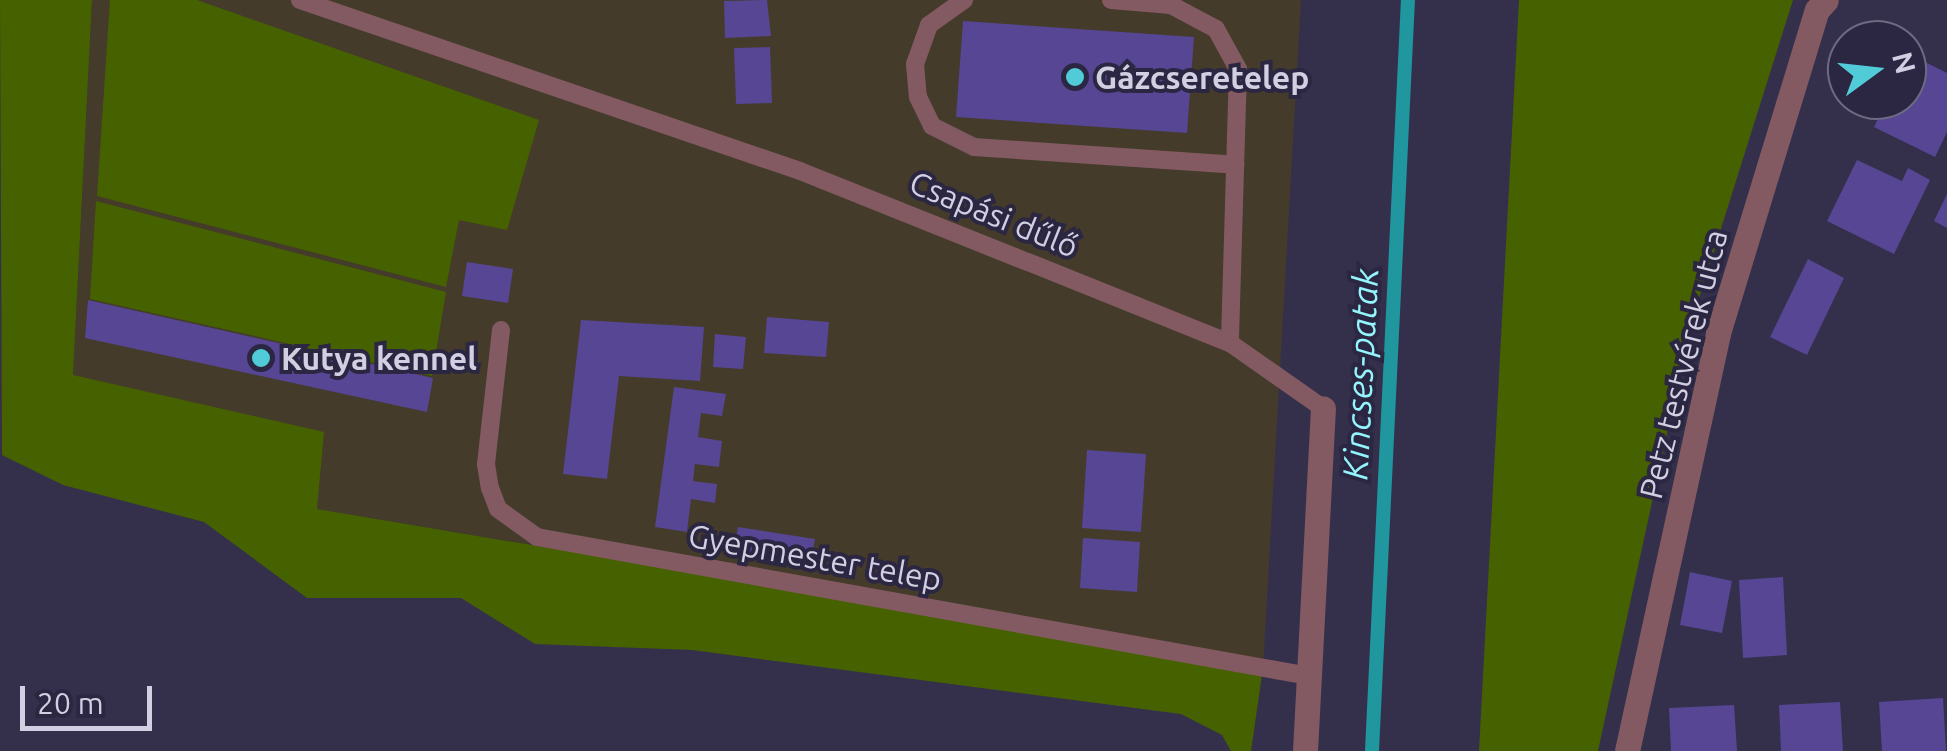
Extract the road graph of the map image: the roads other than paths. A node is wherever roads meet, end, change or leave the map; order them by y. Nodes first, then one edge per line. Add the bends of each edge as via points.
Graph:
1 (300, 0) edge
2 (964, 0) edge
3 (1111, 0) edge
4 (1826, 0) edge
5 (1234, 164) junction
6 (501, 330) dead end
7 (1230, 343) junction
8 (1322, 408) joint
9 (1309, 676) junction
10 (1305, 751) edge
11 (1626, 751) edge

1 - 7 lane, Csapási dűlő via 800,171
2 - 5 lane via 929,25 915,64 918,97 932,126 974,147
3 - 5 lane via 1171,5 1216,29 1238,69
4 - 11 street, Petz testvérek utca via 1816,10 1718,334
5 - 7 lane
6 - 9 lane, Gyepmester telep via 486,464 490,488 498,509 537,537
7 - 8 lane, Csapási dűlő
8 - 9 street, Csapási dűlő
9 - 10 street, Csapási dűlő

